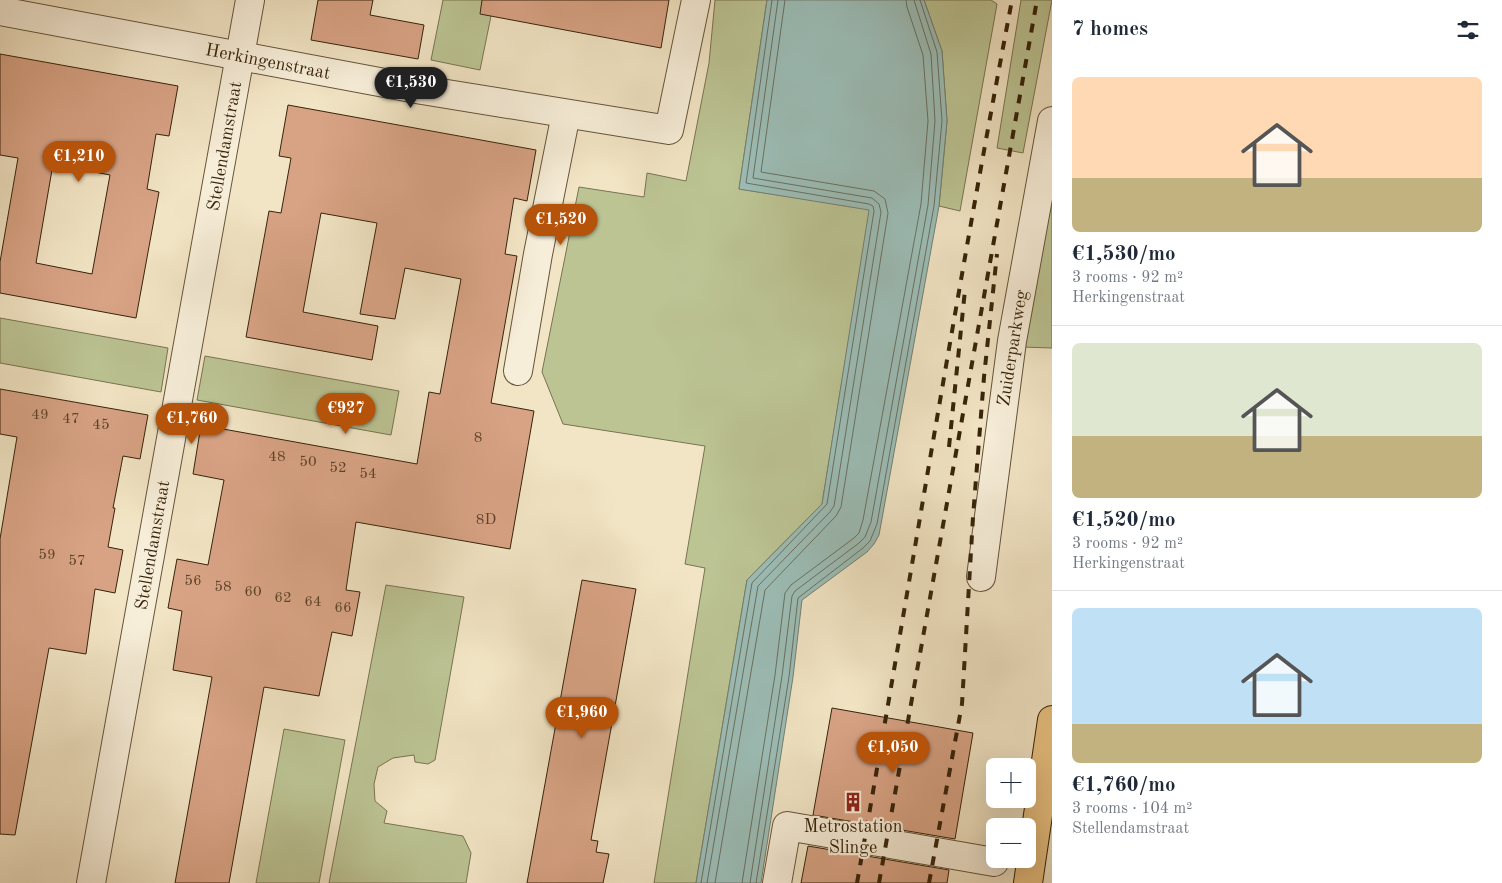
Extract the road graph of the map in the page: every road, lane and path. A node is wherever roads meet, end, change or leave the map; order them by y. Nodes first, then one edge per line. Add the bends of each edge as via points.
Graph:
1 (250, 0) edge
2 (696, 0) edge
3 (0, 11) edge
4 (240, 56) junction
5 (566, 114) junction
6 (1052, 121) edge
7 (518, 371) dead end
8 (981, 577) dead end
9 (1052, 720) edge
10 (986, 861) edge
11 (91, 883) edge
12 (777, 883) edge
13 (1028, 883) edge

1 - 4 street, Stellendamstraat
2 - 5 street, Herkingenstraat via 668,130
3 - 4 street, Herkingenstraat
4 - 5 street, Herkingenstraat
4 - 11 street, Stellendamstraat
5 - 7 street
6 - 8 street, Zuiderparkweg via 1012,341
9 - 13 main road
10 - 12 street via 787,826

